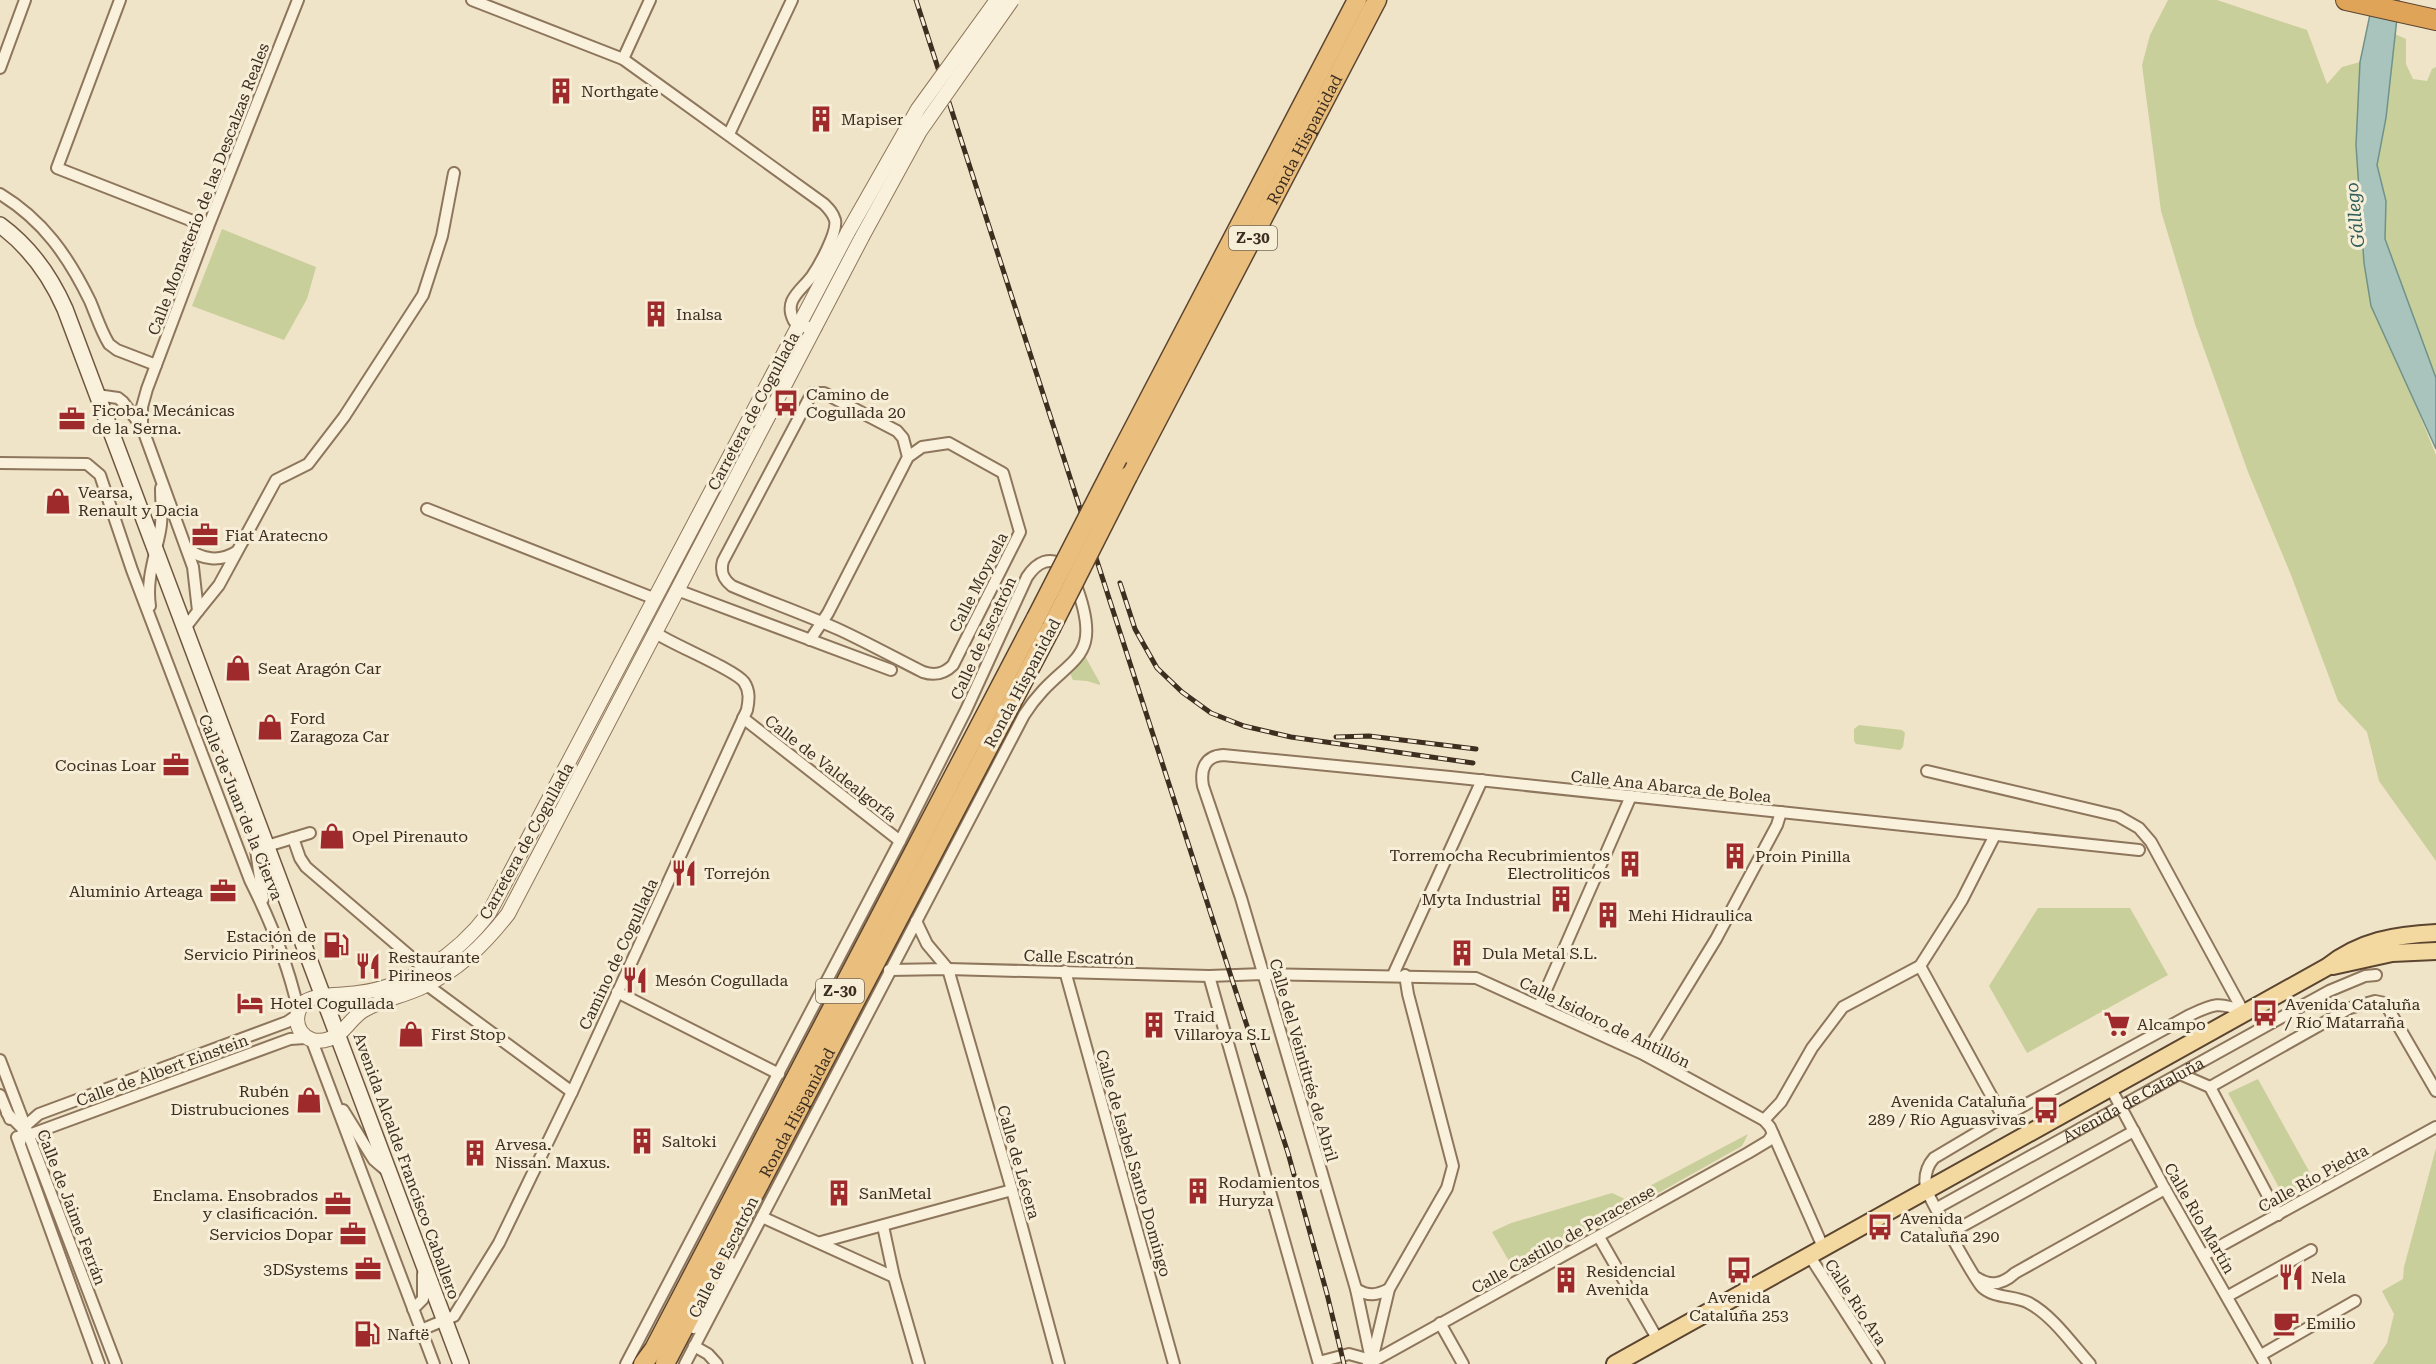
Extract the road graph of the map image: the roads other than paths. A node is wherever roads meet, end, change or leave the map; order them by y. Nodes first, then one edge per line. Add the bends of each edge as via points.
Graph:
1 (25, 0) edge
2 (120, 0) edge
3 (298, 0) edge
4 (472, 0) edge
5 (650, 0) edge
6 (792, 0) edge
7 (997, 0) edge
8 (1012, 0) edge
9 (1357, 0) edge
10 (1377, 0) edge
11 (2346, 0) edge
12 (2436, 20) edge
13 (623, 59) junction
14 (0, 68) edge
15 (729, 134) junction
16 (454, 173) dead end
17 (0, 194) edge
18 (0, 225) edge
19 (208, 227) junction
20 (798, 324) junction
21 (816, 327) junction
22 (156, 365) junction
23 (147, 389) junction
24 (97, 395) junction
25 (118, 398) junction
26 (142, 427) junction
27 (908, 457) junction
28 (0, 463) edge
29 (161, 480) junction
30 (427, 509) dead end
31 (187, 548) junction
32 (156, 551) junction
33 (237, 551) junction
34 (677, 590) junction
35 (654, 598) junction
36 (198, 611) junction
37 (151, 618) junction
38 (821, 623) junction
39 (1044, 623) junction
40 (185, 628) junction
41 (654, 632) junction
42 (810, 640) junction
43 (891, 670) dead end
44 (743, 718) junction
45 (1204, 766) joint
46 (1927, 771) dead end
47 (1482, 780) junction
48 (1631, 796) junction
49 (1781, 812) junction
50 (258, 822) junction
51 (310, 833) dead end
52 (1995, 835) junction
53 (293, 838) junction
54 (900, 841) junction
55 (267, 846) junction
56 (2139, 850) dead end
57 (265, 910) junction
58 (916, 921) junction
59 (2436, 933) edge
60 (2436, 951) edge
61 (1920, 966) junction
62 (2327, 967) junction
63 (425, 969) junction
64 (948, 969) junction
65 (889, 970) junction
66 (1065, 971) junction
67 (1263, 974) junction
68 (1393, 975) junction
69 (1405, 975) junction
70 (2376, 975) dead end
71 (1209, 976) junction
72 (427, 985) junction
73 (2330, 991) junction
74 (617, 992) junction
75 (322, 996) junction
76 (1539, 1006) junction
77 (2244, 1012) junction
78 (297, 1013) junction
79 (845, 1020) junction
80 (820, 1030) junction
81 (338, 1035) junction
82 (309, 1039) junction
83 (1645, 1055) junction
84 (0, 1060) edge
85 (779, 1074) junction
86 (2180, 1074) junction
87 (2110, 1087) junction
88 (2210, 1088) junction
89 (332, 1091) junction
90 (2436, 1091) edge
91 (572, 1092) junction
92 (0, 1095) edge
93 (16, 1105) junction
94 (2121, 1107) junction
95 (8, 1113) junction
96 (39, 1114) junction
97 (2003, 1117) junction
98 (1764, 1120) junction
99 (2436, 1127) edge
100 (25, 1130) junction
101 (2134, 1131) junction
102 (1772, 1139) junction
103 (20, 1143) junction
104 (735, 1156) junction
105 (788, 1163) junction
106 (390, 1173) junction
107 (2165, 1189) junction
108 (1012, 1190) junction
109 (1926, 1190) junction
110 (1937, 1208) junction
111 (2278, 1215) junction
112 (762, 1216) junction
113 (883, 1226) junction
114 (1950, 1233) junction
115 (750, 1237) junction
116 (1599, 1237) junction
117 (820, 1242) junction
118 (2311, 1250) dead end
119 (1816, 1251) junction
120 (2204, 1255) junction
121 (422, 1259) junction
122 (1974, 1276) junction
123 (894, 1277) junction
124 (2011, 1277) junction
125 (1356, 1289) junction
126 (1389, 1289) junction
127 (662, 1296) junction
128 (2228, 1296) junction
129 (2016, 1299) junction
130 (2355, 1301) dead end
131 (413, 1310) junction
132 (445, 1321) junction
133 (1440, 1323) junction
134 (421, 1330) junction
135 (1659, 1340) junction
136 (694, 1346) junction
137 (2263, 1360) edge
138 (1319, 1363) edge
139 (1370, 1363) edge
140 (99, 1364) edge
141 (116, 1364) edge
142 (434, 1364) edge
143 (461, 1364) edge
144 (626, 1364) edge
145 (643, 1364) edge
146 (666, 1364) edge
147 (685, 1364) edge
148 (717, 1364) edge
149 (920, 1364) edge
150 (1059, 1364) edge
151 (1174, 1364) edge
152 (1463, 1364) edge
153 (1615, 1364) edge
154 (1879, 1364) edge
155 (2090, 1364) edge

1 - 14 street
2 - 19 street via 57,168
3 - 19 street, Calle Monasterio de las Descalzas Reales
4 - 13 street
5 - 13 street
6 - 15 street
7 - 20 street, Carretera de Cogullada, bridge via 918,110
8 - 21 street, Carretera de Cogullada, bridge via 920,131
9 - 39 highway, Ronda Hispanidad / Z-30, bridge via 1118,458
10 - 39 highway, Ronda Hispanidad / Z-30, bridge via 1128,476
11 - 12 highway
13 - 15 street
15 - 20 street via 832,212 832,236 813,274 790,306
16 - 33 street via 442,236 423,295 344,417 308,464 276,480
17 - 22 street via 27,213 55,242 76,274 109,344
18 - 24 main road, Avenida Alcalde Francisco Caballero via 28,249 49,279 65,309
19 - 22 street, Calle Monasterio de las Descalzas Reales
20 - 21 street
20 - 35 street, Carretera de Cogullada
21 - 34 street, Carretera de Cogullada
22 - 23 street, Calle Monasterio de las Descalzas Reales
23 - 25 street via 135,397
23 - 26 street, Calle Monasterio de las Descalzas Reales
24 - 25 street
24 - 32 main road, Avenida Alcalde Francisco Caballero
25 - 26 street
26 - 29 street
27 - 38 street
27 - 38 street, Calle Moyuela via 897,430 824,393 815,392 809,397 721,572 727,582
27 - 38 street, Calle Moyuela via 922,447 949,443 997,468 1006,479 1020,527 1018,539 953,665 932,675
28 - 37 street, Calle de Juan de la Cierva via 87,464 96,471
29 - 31 street
29 - 32 street via 161,525
30 - 35 street
31 - 33 street via 200,556 218,559
31 - 36 street via 195,576
32 - 37 street, Calle de Juan de la Cierva via 148,589
32 - 40 main road, Avenida Alcalde Francisco Caballero
33 - 36 street via 219,585
34 - 41 street, Carretera de Cogullada
34 - 42 street
35 - 63 street, Carretera de Cogullada via 489,913 455,950
36 - 40 street
37 - 57 street, Calle de Juan de la Cierva via 250,880
38 - 42 street
39 - 79 highway, Ronda Hispanidad / Z-30
39 - 80 highway, Ronda Hispanidad / Z-30
40 - 50 main road, Avenida Alcalde Francisco Caballero
41 - 44 street, Camino de Cogullada via 741,678 748,695
41 - 72 street, Carretera de Cogullada via 508,914 483,946
42 - 43 street
44 - 54 street, Calle de Valdealgorfa
44 - 74 street, Camino de Cogullada
45 - 47 street, Calle Ana Abarca de Bolea via 1212,757 1223,755
45 - 67 street, Calle del Veintitrés de Abril via 1203,786
46 - 77 street via 2118,816 2139,828 2151,842
47 - 48 street, Calle Ana Abarca de Bolea
47 - 68 street
48 - 49 street, Calle Ana Abarca de Bolea
48 - 76 street
49 - 52 street, Calle Ana Abarca de Bolea
49 - 83 street via 1778,825 1716,939
50 - 55 main road, Avenida Alcalde Francisco Caballero
50 - 57 street via 255,843
51 - 53 street
52 - 56 street, Calle Ana Abarca de Bolea
52 - 61 street via 1962,900
53 - 55 street
53 - 63 street via 306,867
54 - 58 street, Calle de Escatrón via 1027,577 1042,562 1063,565 1071,574 1086,615 1085,646 1075,661 1041,691 1024,715
54 - 85 street, Calle de Escatrón
55 - 75 main road, Avenida Alcalde Francisco Caballero
57 - 78 street, Calle de Juan de la Cierva via 293,987
58 - 64 street via 927,944
58 - 65 street, Calle de Escatrón
59 - 62 main road, Avenida de Cataluña via 2366,944
60 - 62 main road, Avenida de Cataluña via 2392,953
61 - 97 street
61 - 98 street via 1843,1007 1812,1048 1781,1102
62 - 73 street via 2332,981
62 - 77 main road, Avenida de Cataluña
63 - 75 street, Carretera de Cogullada via 369,991
64 - 65 street, Calle Escatrón
64 - 66 street, Calle Escatrón
64 - 108 street, Calle de Lécera
65 - 105 street, Calle de Escatrón
66 - 71 street, Calle Escatrón
66 - 151 street, Calle de Isabel Santo Domingo
67 - 68 street, Calle Isidoro de Antillón
67 - 71 street, Calle Isidoro de Antillón
67 - 125 street, Calle del Veintitrés de Abril
68 - 69 street, Calle Isidoro de Antillón
69 - 76 street, Calle Isidoro de Antillón via 1476,978
69 - 126 street via 1453,1167 1447,1188
70 - 73 street, Avenida de Cataluña
71 - 138 street
72 - 81 street, Carretera de Cogullada via 366,1009
72 - 91 street
73 - 86 street, Avenida de Cataluña
74 - 85 street
74 - 91 street, Camino de Cogullada
75 - 78 street, Carretera de Cogullada via 308,1000
75 - 81 main road, Avenida Alcalde Francisco Caballero
76 - 83 street, Calle Isidoro de Antillón
77 - 87 main road, Avenida de Cataluña
77 - 97 street via 2217,1004 2190,1015
78 - 82 street via 298,1029
78 - 96 street, Calle de Albert Einstein via 287,1022
79 - 105 street, Calle de Escatrón via 836,1051 805,1112
79 - 146 highway, Ronda Hispanidad / Z-30
80 - 104 street, Ronda Hispanidad via 796,1059 753,1135
80 - 145 highway, Ronda Hispanidad / Z-30
81 - 82 street, Carretera de Cogullada via 322,1041
81 - 106 main road, Avenida Alcalde Francisco Caballero
82 - 89 street
82 - 100 street, Calle de Albert Einstein via 290,1039
83 - 98 street, Calle Isidoro de Antillón
84 - 93 street, Calle de Jaime Ferrán
85 - 104 street, Calle de Escatrón
86 - 88 street
86 - 94 street, Avenida de Cataluña
87 - 94 street, Calle Río Martín
87 - 109 main road, Avenida de Cataluña
88 - 90 street via 2350,1008 2376,1002 2385,1003
88 - 111 street
89 - 106 street via 374,1160
89 - 131 street
91 - 132 street, Camino de Cogullada via 499,1243 454,1316
92 - 95 street, Calle de Jaime Ferrán
93 - 96 street
93 - 100 street, Calle de Jaime Ferrán
94 - 101 street, Calle Río Martín
94 - 110 street, Avenida de Cataluña
95 - 100 street
95 - 103 street, Calle de Jaime Ferrán
96 - 100 street, Calle de Albert Einstein
97 - 109 street via 1934,1158 1926,1171
98 - 102 street, Calle Río Ara
99 - 111 street, Calle Río Piedra
100 - 103 street
100 - 141 street, Calle de Jaime Ferrán
101 - 107 street, Calle Río Martín
101 - 114 street
102 - 116 street, Calle Castillo de Peracense
102 - 119 street, Calle Río Ara
103 - 140 street, Calle de Jaime Ferrán
104 - 127 street, Calle de Escatrón
105 - 112 street, Calle de Escatrón
106 - 121 main road, Avenida Alcalde Francisco Caballero
107 - 120 street, Calle Río Martín
107 - 124 street
108 - 113 street
108 - 150 street, Calle de Lécera
109 - 110 street
109 - 119 main road, Avenida de Cataluña
110 - 114 street
111 - 120 street, Calle Río Piedra
112 - 115 street, Calle de Escatrón
112 - 117 street
113 - 117 street
113 - 123 street
114 - 122 street
115 - 136 street, Calle de Escatrón
115 - 146 street, Ronda Hispanidad via 726,1267 694,1328
116 - 133 street, Calle Castillo de Peracense
116 - 135 street
117 - 123 street
118 - 128 street
119 - 135 main road, Avenida de Cataluña
119 - 154 street, Calle Río Ara
120 - 128 street, Calle Río Martín
121 - 131 street via 425,1288 423,1299
121 - 132 main road, Avenida Alcalde Francisco Caballero
122 - 124 street via 1991,1284
122 - 129 street via 1983,1288
123 - 149 street
124 - 129 street
125 - 126 street via 1376,1295
125 - 139 street, Calle del Veintitrés de Abril
126 - 139 street
127 - 144 street, Calle de Escatrón
127 - 145 street, Calle de Escatrón
128 - 137 street, Calle Río Martín
129 - 155 street via 2044,1313
130 - 137 street
131 - 134 street
132 - 134 street
132 - 143 main road, Avenida Alcalde Francisco Caballero
133 - 139 street, Calle Castillo de Peracense
133 - 152 street
134 - 142 street
135 - 153 main road, Avenida de Cataluña
136 - 147 street, Calle de Escatrón
136 - 148 street
138 - 139 street via 1349,1354

